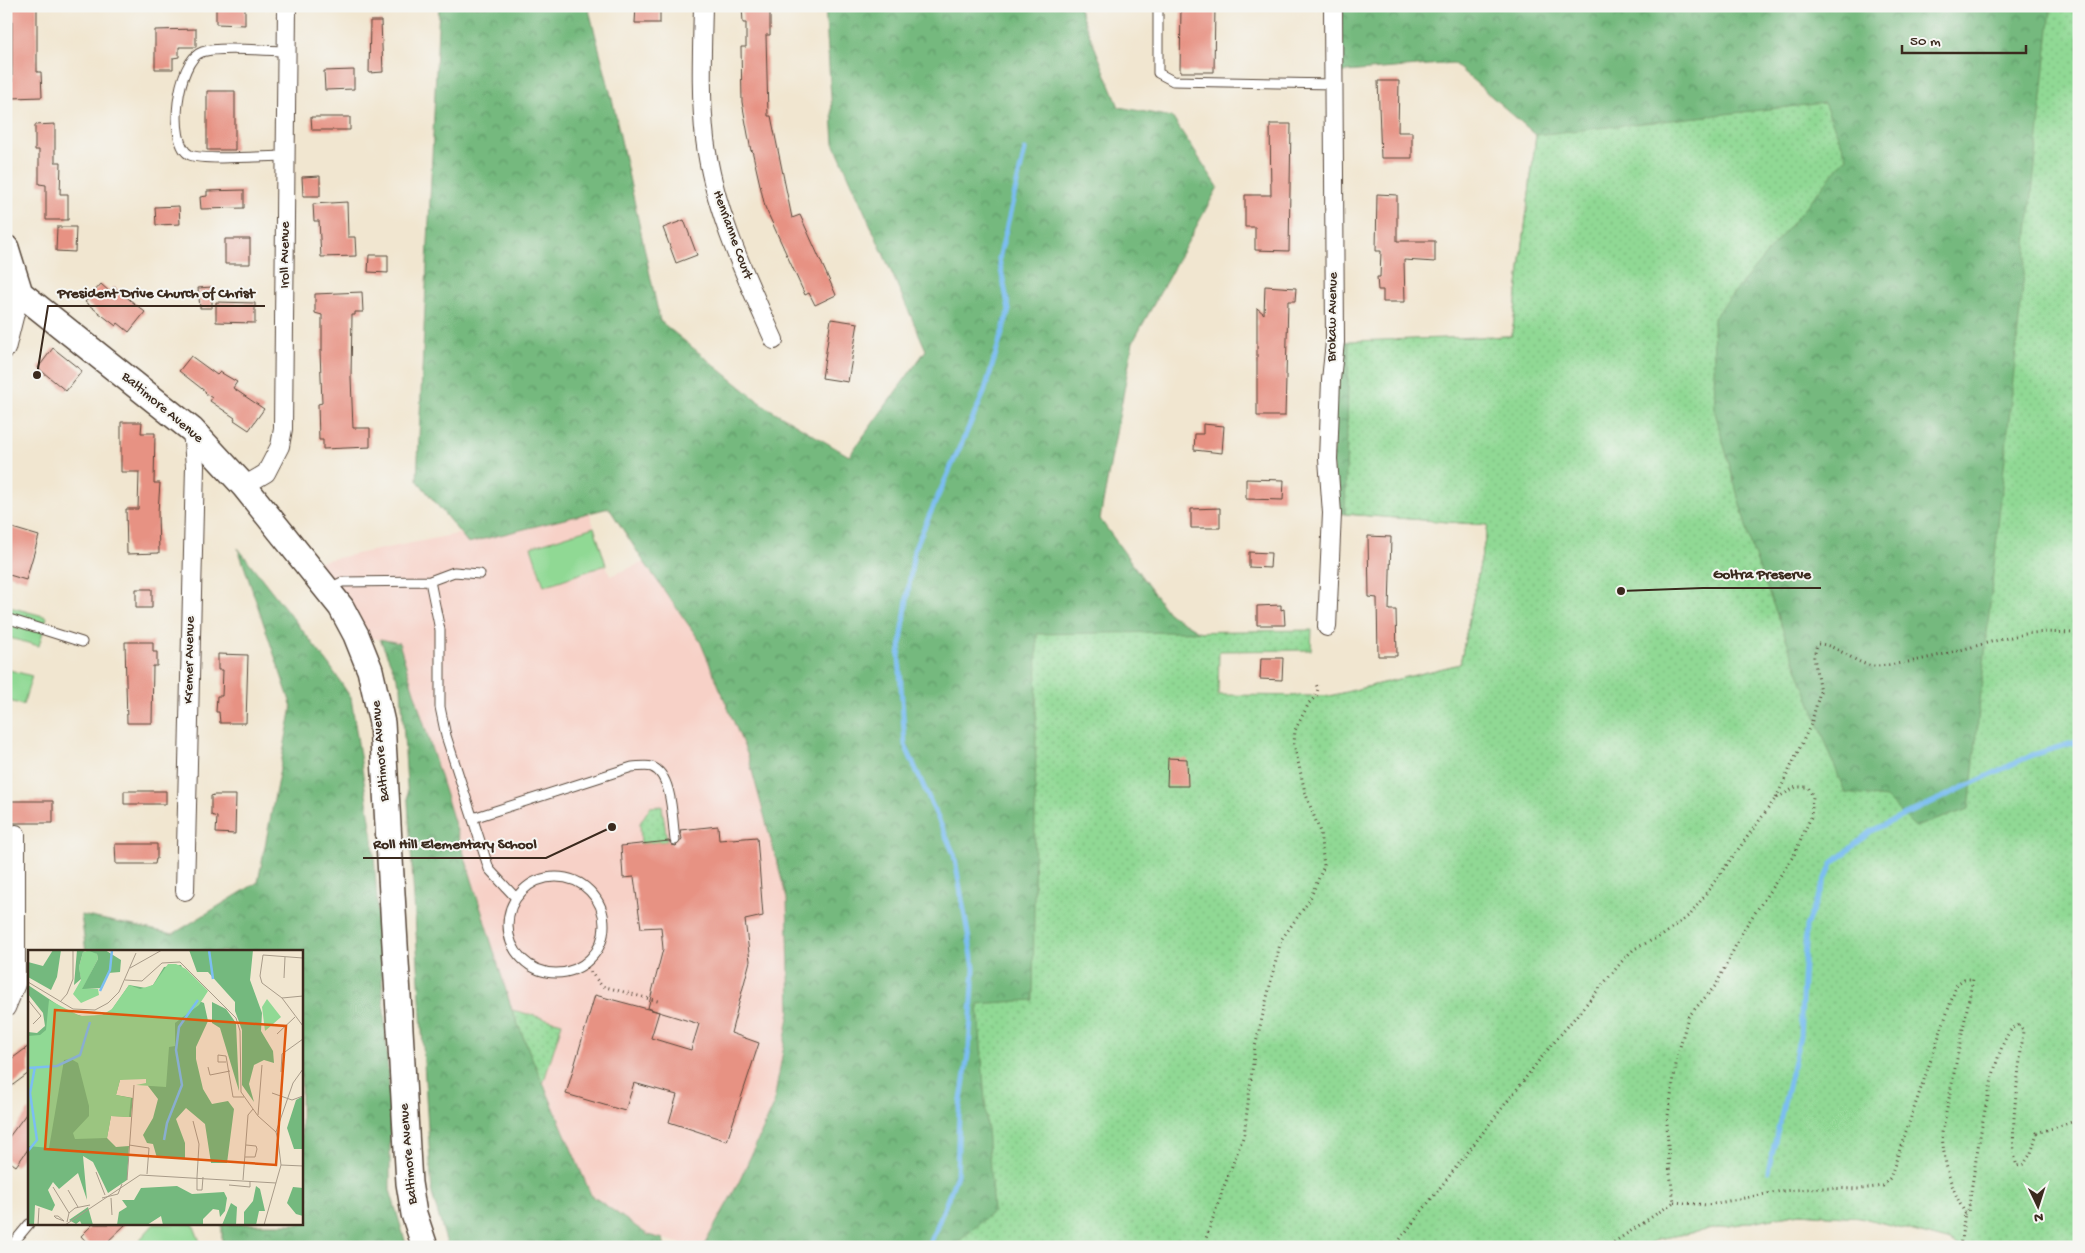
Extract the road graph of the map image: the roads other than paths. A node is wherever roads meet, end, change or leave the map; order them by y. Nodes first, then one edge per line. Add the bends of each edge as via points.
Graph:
1 (287, 6) edge
2 (703, 6) edge
3 (1158, 6) edge
4 (1333, 6) edge
5 (287, 51) junction
6 (1334, 84) junction
7 (286, 156) junction
8 (6, 248) edge
9 (20, 293) junction
10 (774, 340) dead end
11 (6, 349) edge
12 (192, 430) junction
13 (244, 486) junction
14 (480, 574) dead end
15 (430, 581) junction
16 (327, 590) junction
17 (6, 618) edge
18 (1327, 628) dead end
19 (82, 642) dead end
20 (472, 818) junction
21 (16, 834) dead end
22 (674, 840) dead end
23 (185, 891) dead end
24 (516, 898) junction
25 (6, 1008) edge
26 (28, 1225) edge
27 (10, 1247) edge
28 (425, 1247) edge

1 - 5 street, Iroll Avenue
2 - 10 street, Henrianne Court via 701,94 712,177 727,230
3 - 6 lane via 1158,73 1173,81
4 - 6 street, Brokaw Avenue
5 - 7 street, Iroll Avenue
5 - 7 lane via 215,50 193,56 182,79 178,128 182,148 190,154
6 - 18 street, Brokaw Avenue via 1335,342 1328,459 1332,513
7 - 13 street, Iroll Avenue via 283,429 280,446 266,473
8 - 9 street
9 - 11 street
9 - 12 street, Baltimore Avenue
12 - 13 street, Baltimore Avenue
12 - 23 street, Kremer Avenue via 195,466
13 - 16 street, Baltimore Avenue
14 - 15 lane via 454,572
15 - 16 lane via 342,582
15 - 20 lane via 440,630 440,707
16 - 28 street, Baltimore Avenue via 341,607 356,635 370,670 382,723 409,1183 414,1214
17 - 19 lane
20 - 22 lane via 632,767 650,767 660,772 667,784
20 - 24 lane via 489,869
21 - 25 street via 16,984
24 - 24 lane via 509,914 508,930 513,947 523,960 536,969 552,973 569,972 595,955 603,940 605,923 602,907 590,889 576,880 559,876 542,878 527,886
26 - 27 lane

